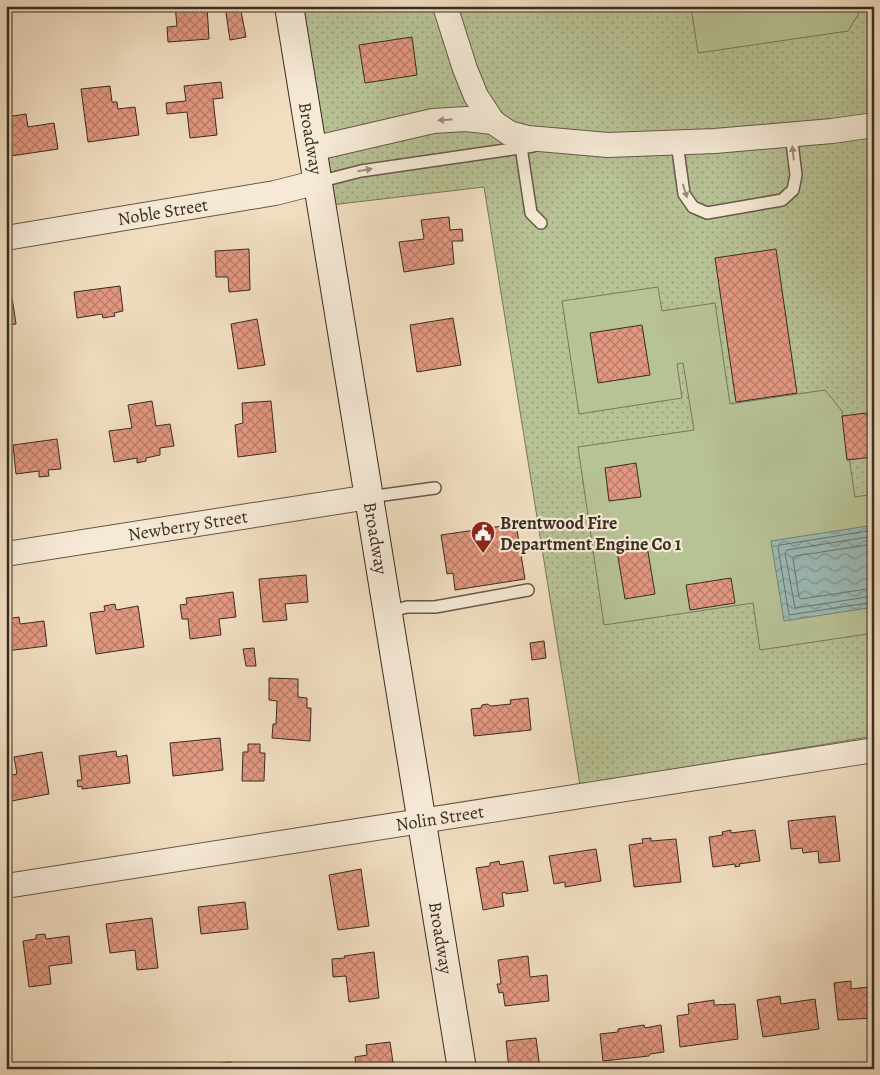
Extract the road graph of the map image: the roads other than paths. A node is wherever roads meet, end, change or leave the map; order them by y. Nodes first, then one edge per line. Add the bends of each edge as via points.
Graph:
1 (289, 6) edge
2 (445, 6) edge
3 (493, 122) junction
4 (874, 125) edge
5 (791, 134) junction
6 (570, 142) junction
7 (677, 143) junction
8 (521, 148) junction
9 (312, 149) junction
10 (318, 182) junction
11 (541, 223) dead end
12 (6, 238) edge
13 (435, 488) dead end
14 (369, 497) junction
15 (6, 554) edge
16 (528, 590) dead end
17 (388, 612) junction
18 (874, 750) edge
19 (422, 821) junction
20 (6, 886) edge
21 (462, 1069) edge

1 - 9 street, Broadway
2 - 3 street via 476,96
3 - 6 street via 509,133 528,138
3 -> 9 street via 466,119 433,121
4 - 5 street
5 - 7 street
7 -> 5 lane via 684,194 693,207 707,213 782,200 793,190 796,175
6 - 7 street via 608,145
6 - 8 lane
10 -> 8 lane via 361,171
8 - 11 lane via 531,212
9 - 10 street, Broadway
10 - 12 street, Noble Street via 275,193
10 - 14 street, Broadway
13 - 14 lane
14 - 15 street, Newberry Street
14 - 17 street, Broadway
16 - 17 lane
17 - 19 street, Broadway
18 - 19 street, Nolin Street
19 - 20 street, Nolin Street
19 - 21 street, Broadway

